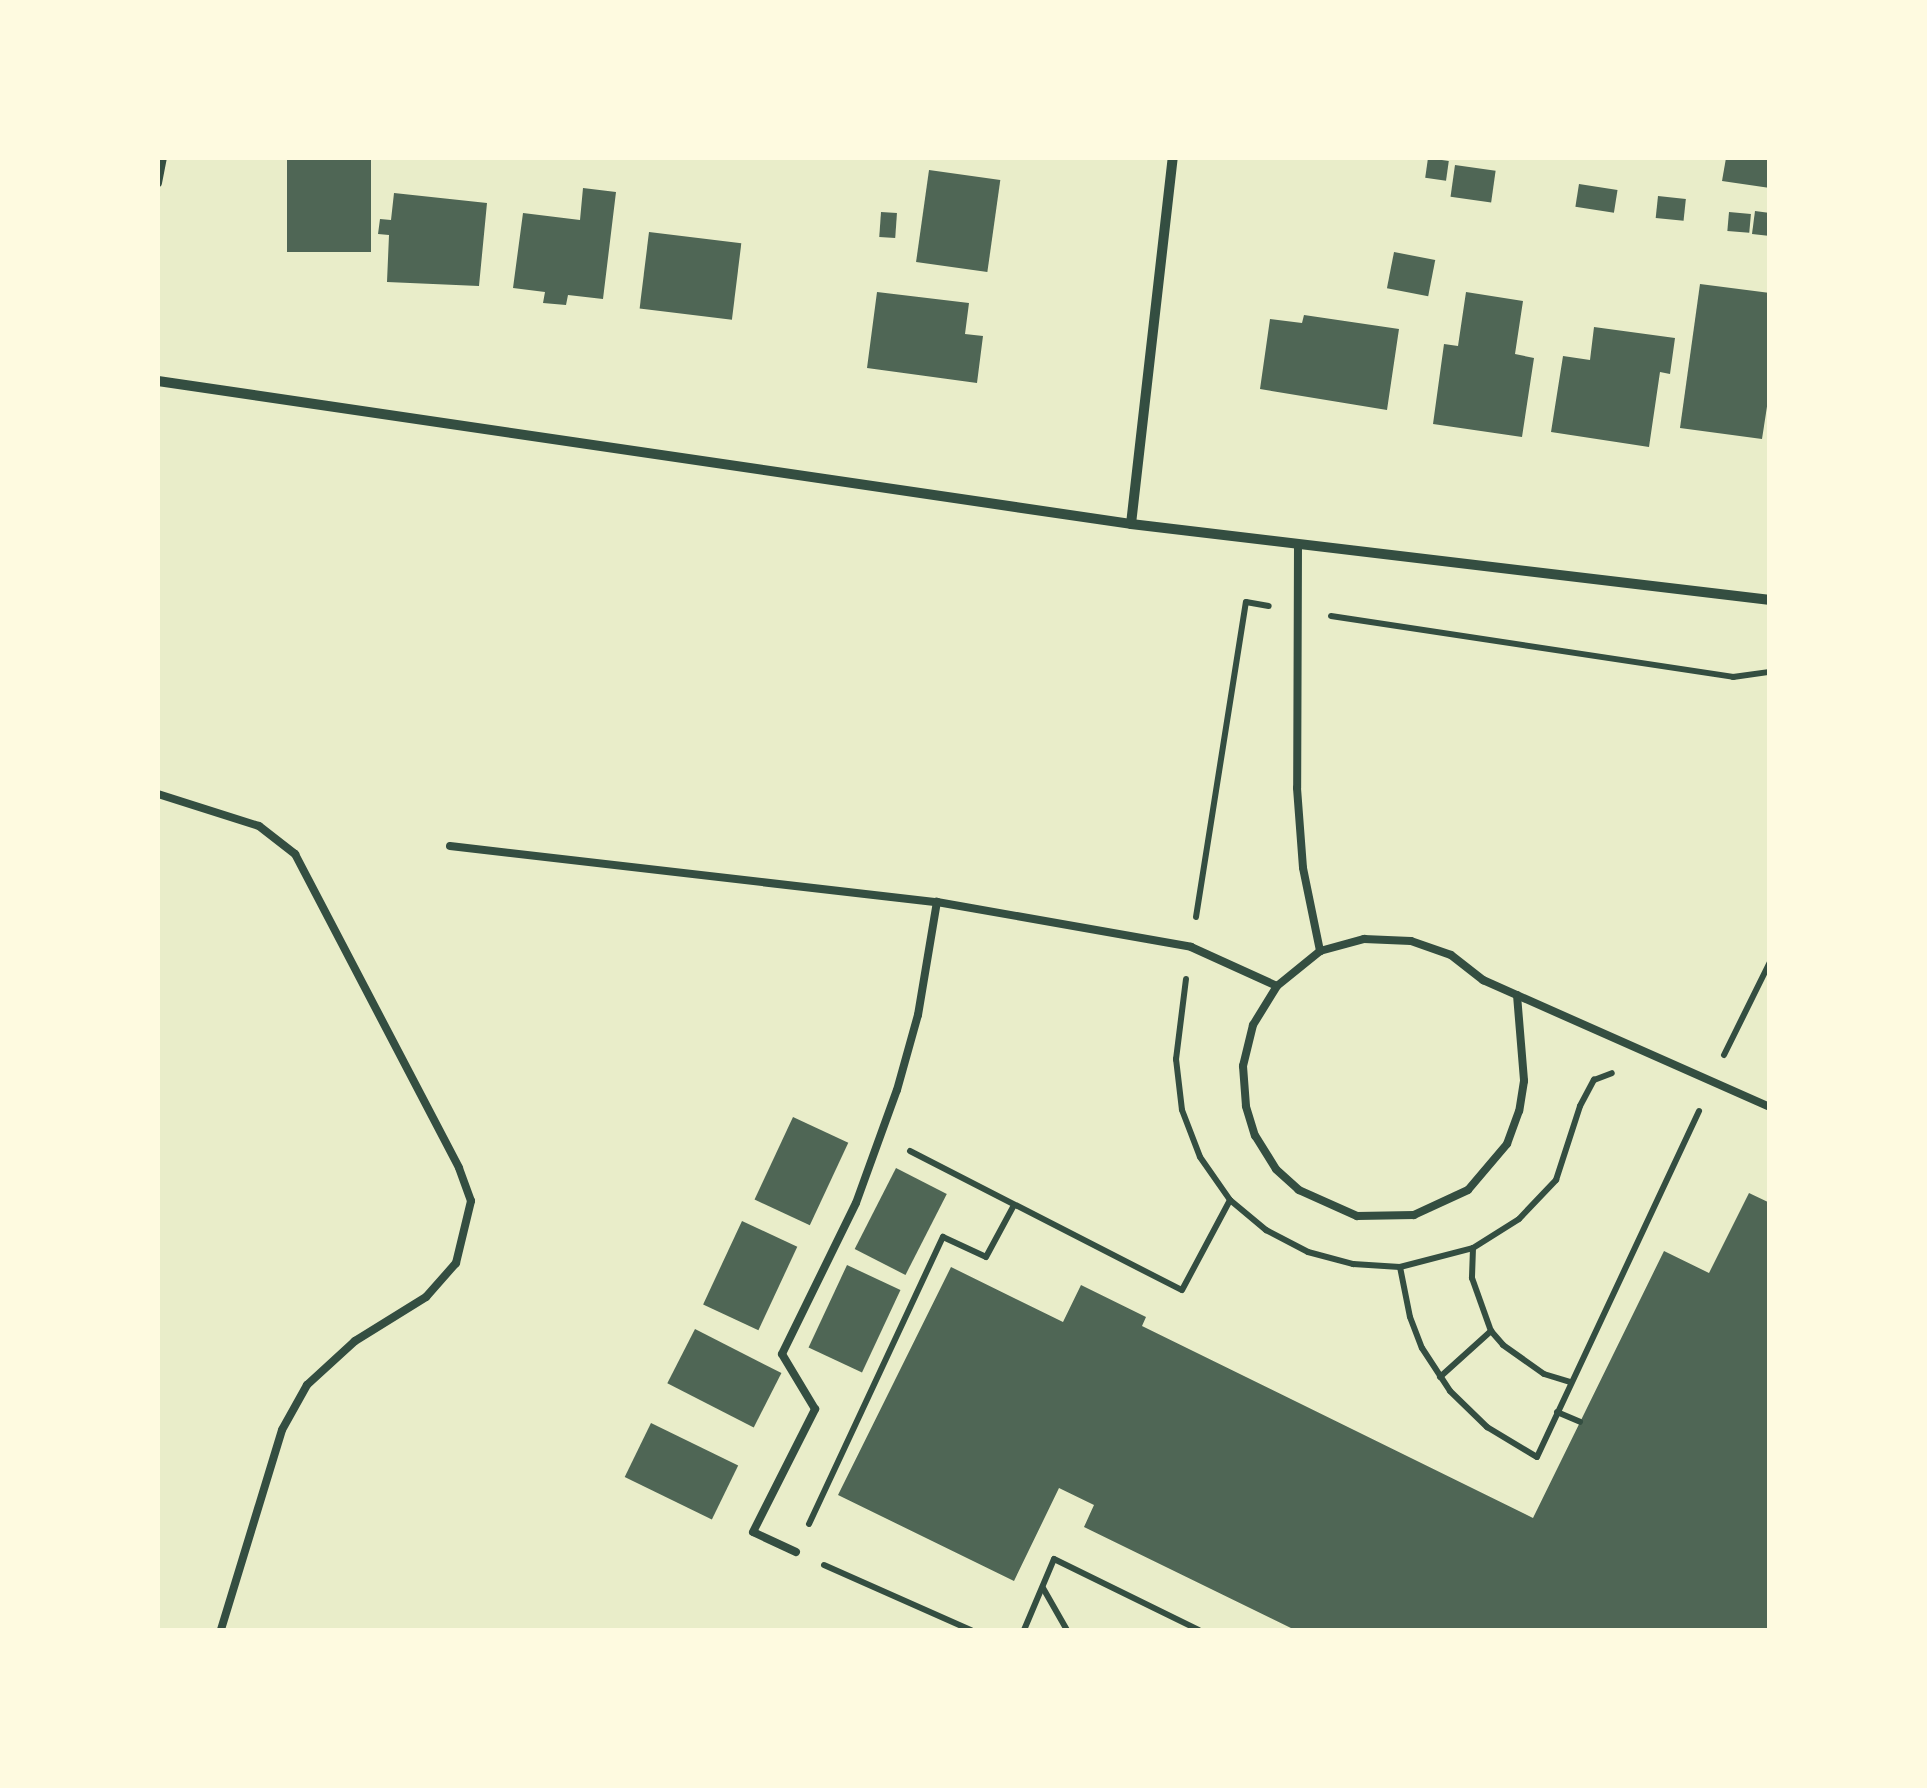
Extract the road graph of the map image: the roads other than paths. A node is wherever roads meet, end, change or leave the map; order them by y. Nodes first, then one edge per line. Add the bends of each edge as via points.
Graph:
1 (163, 158) edge
2 (1173, 158) edge
3 (158, 183) edge
4 (158, 380) edge
5 (1131, 524) junction
6 (1298, 545) junction
7 (1770, 600) edge
8 (158, 794) edge
9 (450, 846) dead end
10 (937, 902) junction
11 (1320, 951) junction
12 (1277, 986) junction
13 (1517, 996) junction
14 (1770, 1106) edge
15 (796, 1552) road end
16 (221, 1630) edge

1 - 3 lane
2 - 5 street
4 - 5 street
5 - 6 street
6 - 7 street
6 - 11 lane via 1297,788 1303,868
8 - 16 lane via 259,826 295,854 459,1168 470,1201 456,1263 426,1297 355,1341 307,1385 282,1430
9 - 10 lane
10 - 12 lane via 1191,947
10 - 15 lane via 918,1015 881,1136 782,1354 814,1409 753,1532
11 - 12 lane
11 - 13 lane via 1364,939 1412,940 1451,955
12 - 13 lane via 1254,1024 1243,1066 1256,1136 1299,1190 1357,1216 1382,1218 1414,1215 1468,1190 1507,1144 1524,1081
13 - 14 lane

